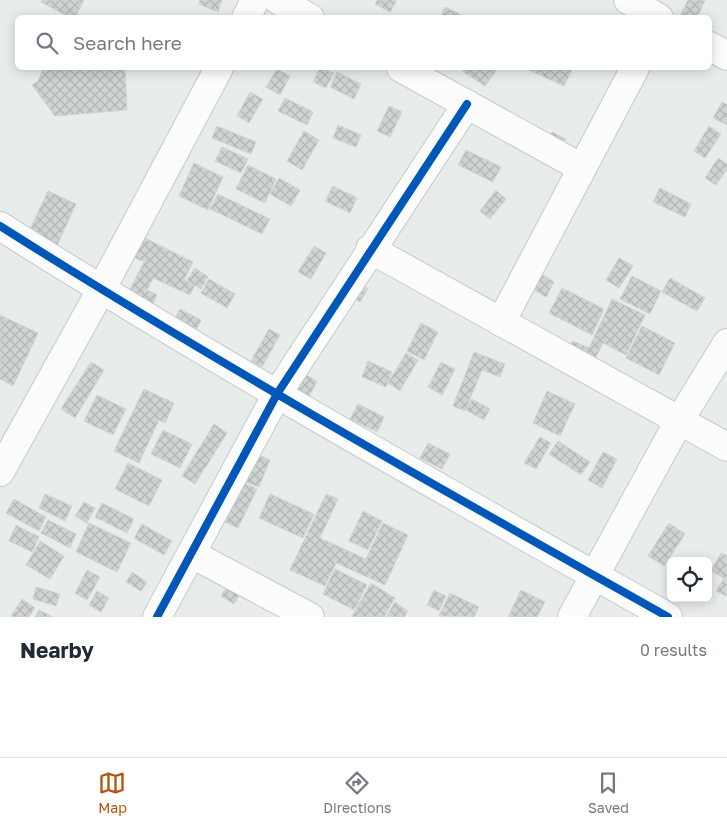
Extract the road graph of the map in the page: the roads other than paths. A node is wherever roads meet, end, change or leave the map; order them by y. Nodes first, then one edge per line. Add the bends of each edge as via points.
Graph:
1 (255, 0) edge
2 (278, 0) edge
3 (628, 0) edge
4 (672, 0) edge
5 (248, 15) edge
6 (305, 15) edge
7 (655, 15) edge
8 (662, 15) edge
9 (712, 47) edge
10 (727, 56) edge
11 (218, 70) edge
12 (405, 70) edge
13 (634, 70) edge
14 (467, 104) junction
15 (582, 168) junction
16 (0, 226) edge
17 (370, 249) junction
18 (101, 290) junction
19 (501, 322) junction
20 (727, 343) edge
21 (277, 394) junction
22 (679, 421) junction
23 (727, 447) edge
24 (0, 472) edge
25 (192, 554) junction
26 (595, 576) junction
27 (158, 617) edge
28 (310, 617) edge
29 (572, 617) edge
30 (668, 617) edge

1 - 5 street
2 - 6 street
3 - 7 street
4 - 8 street
9 - 10 street
11 - 18 street
12 - 14 street
13 - 15 street
14 - 15 street
14 - 17 street
15 - 19 street
16 - 18 street
17 - 19 street
17 - 21 street
18 - 21 street
18 - 24 street
19 - 22 street
20 - 22 street
21 - 25 street
21 - 26 street
22 - 23 street
22 - 26 street
25 - 27 street
25 - 28 street
26 - 29 street
26 - 30 street

